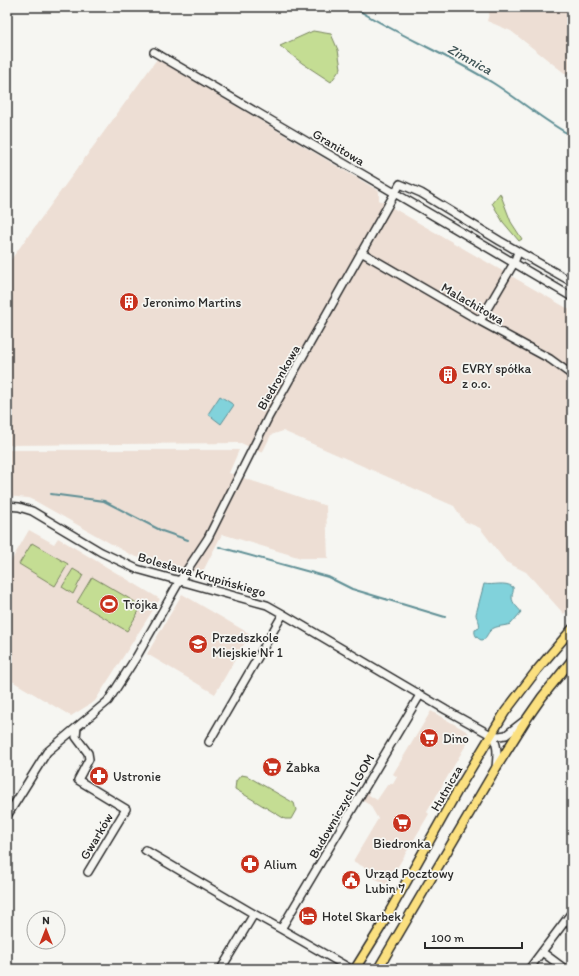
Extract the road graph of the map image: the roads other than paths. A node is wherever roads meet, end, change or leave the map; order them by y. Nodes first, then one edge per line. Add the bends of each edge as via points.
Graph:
1 (154, 52) dead end
2 (394, 194) junction
3 (361, 252) junction
4 (518, 252) junction
5 (514, 263) junction
6 (572, 282) edge
7 (572, 297) edge
8 (480, 321) junction
9 (572, 375) edge
10 (7, 506) edge
11 (179, 582) junction
12 (284, 614) junction
13 (572, 629) edge
14 (572, 660) edge
15 (420, 695) junction
16 (526, 720) junction
17 (77, 727) junction
18 (491, 735) junction
19 (209, 742) dead end
20 (496, 768) junction
21 (7, 816) edge
22 (145, 850) dead end
23 (88, 872) dead end
24 (572, 912) edge
25 (254, 914) junction
26 (281, 929) junction
27 (542, 952) junction
28 (221, 969) edge
29 (352, 969) edge
30 (355, 969) edge
31 (378, 969) edge
32 (529, 969) edge
33 (565, 969) edge

1 - 2 street, Granitowa
2 - 3 street, Biedronkowa
2 - 4 street, Biedronkowa via 400,184 421,193
2 - 5 street, Granitowa
3 - 8 street, Malachitowa
3 - 11 street, Biedronkowa via 269,416 208,538
4 - 5 street
4 - 6 street
5 - 7 street, Granitowa
5 - 8 street
8 - 9 street, Malachitowa via 550,359
10 - 11 street, Bolesława Krupińskiego via 32,511 100,552 137,569
11 - 12 street, Bolesława Krupińskiego via 254,601
11 - 17 street via 108,701
12 - 15 street, Bolesława Krupińskiego
12 - 19 street
13 - 18 main road, Hutnicza via 537,670
14 - 16 main road
15 - 18 street, Bolesława Krupińskiego
15 - 26 street, Budowniczych LGOM
16 - 18 street via 506,735
16 - 20 main road
17 - 21 street via 47,752
17 - 23 street, Gwarków via 76,737 88,753 89,759 78,780 126,810
18 - 20 street via 497,746
18 - 30 main road, Hutnicza
20 - 31 main road
22 - 25 street
24 - 27 street
25 - 26 street
25 - 28 street
26 - 29 street
27 - 32 street
27 - 33 street

